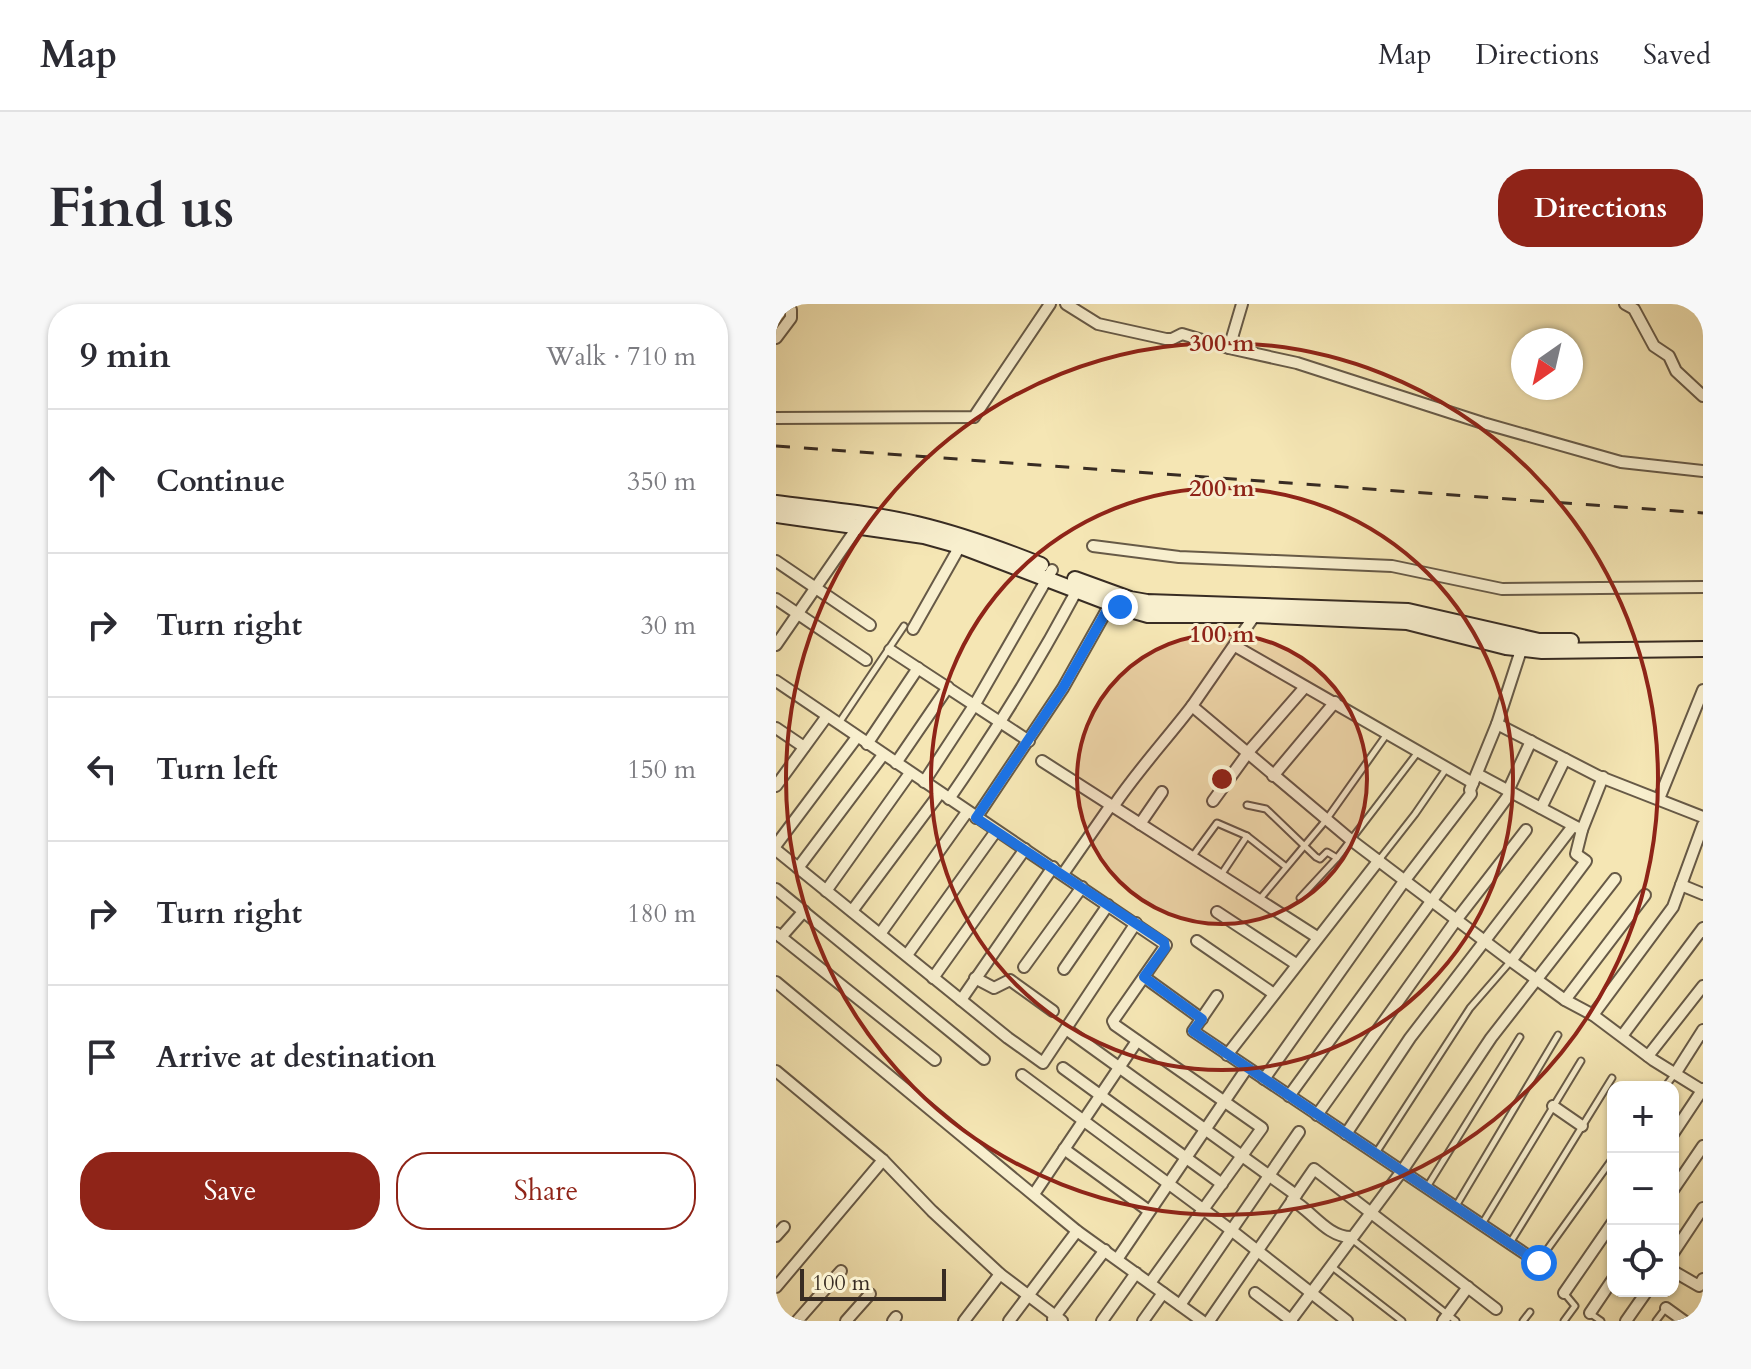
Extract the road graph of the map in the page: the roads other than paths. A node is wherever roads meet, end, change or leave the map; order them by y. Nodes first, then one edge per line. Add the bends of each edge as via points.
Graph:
1 (787, 304) edge
2 (1050, 304) edge
3 (1066, 304) edge
4 (1242, 304) edge
5 (1632, 306) edge
6 (776, 338) edge
7 (1229, 348) junction
8 (1703, 396) edge
9 (776, 418) edge
10 (1703, 471) edge
11 (776, 503) edge
12 (776, 515) edge
13 (863, 519) junction
14 (960, 546) junction
15 (1093, 546) dead end
16 (776, 561) edge
17 (1050, 574) junction
18 (815, 587) junction
19 (1703, 587) edge
20 (1077, 590) junction
21 (776, 599) edge
22 (1114, 599) junction
23 (798, 613) junction
24 (1255, 615) junction
25 (870, 625) dead end
26 (908, 628) joint
27 (1703, 640) edge
28 (777, 642) edge
29 (1523, 643) junction
30 (1235, 646) junction
31 (1703, 649) edge
32 (890, 650) junction
33 (866, 660) dead end
34 (918, 668) junction
35 (776, 681) edge
36 (948, 687) junction
37 (1305, 687) junction
38 (1703, 690) edge
39 (1335, 702) junction
40 (975, 704) junction
41 (1192, 706) junction
42 (827, 716) junction
43 (1002, 723) junction
44 (839, 724) junction
45 (1497, 724) junction
46 (776, 728) edge
47 (1388, 733) junction
48 (857, 737) junction
49 (1029, 741) junction
50 (1531, 741) junction
51 (867, 744) junction
52 (804, 747) junction
53 (1419, 751) junction
54 (1248, 754) junction
55 (883, 755) junction
56 (1565, 759) junction
57 (1042, 761) dead end
58 (896, 763) junction
59 (1446, 768) junction
60 (780, 772) edge
61 (910, 773) junction
62 (1273, 776) junction
63 (1603, 777) junction
64 (1475, 778) junction
65 (924, 782) junction
66 (776, 786) edge
67 (1162, 792) dead end
68 (1510, 792) junction
69 (944, 796) junction
70 (1659, 799) junction
71 (1213, 801) dead end
72 (1247, 805) dead end
73 (1112, 806) junction
74 (1541, 808) junction
75 (972, 815) junction
76 (1703, 817) edge
77 (1326, 820) junction
78 (1140, 824) junction
79 (1703, 825) edge
80 (1577, 828) junction
81 (1526, 830) dead end
82 (996, 831) junction
83 (1247, 836) junction
84 (1351, 840) junction
85 (776, 847) edge
86 (1304, 847) junction
87 (1025, 849) junction
88 (1192, 858) junction
89 (1337, 858) junction
90 (1379, 860) junction
91 (1285, 866) junction
92 (1053, 867) junction
93 (798, 868) junction
94 (1063, 874) junction
95 (1220, 875) junction
96 (1615, 879) dead end
97 (1405, 880) junction
98 (1681, 885) junction
99 (1082, 887) junction
100 (776, 889) edge
101 (826, 891) junction
102 (1703, 894) edge
103 (1645, 895) dead end
104 (1300, 898) dead end
105 (1431, 899) junction
106 (1259, 900) junction
107 (1108, 905) junction
108 (804, 911) junction
109 (852, 911) junction
110 (1217, 912) dead end
111 (1457, 919) junction
112 (1136, 923) junction
113 (1703, 928) edge
114 (880, 934) junction
115 (779, 935) edge
116 (1317, 937) junction
117 (1484, 940) junction
118 (1197, 941) dead end
119 (907, 955) junction
120 (1511, 961) junction
121 (1296, 964) junction
122 (1024, 967) dead end
123 (1064, 969) dead end
124 (1144, 977) junction
125 (933, 978) junction
126 (975, 978) junction
127 (1538, 980) junction
128 (776, 982) edge
129 (1703, 986) edge
130 (1274, 994) junction
131 (1217, 996) dead end
132 (961, 1000) junction
133 (1565, 1000) junction
134 (1053, 1011) dead end
135 (1593, 1015) junction
136 (1202, 1019) junction
137 (1066, 1029) junction
138 (1703, 1030) edge
139 (1558, 1035) dead end
140 (1622, 1036) junction
141 (1520, 1037) dead end
142 (1137, 1041) junction
143 (1227, 1055) junction
144 (1648, 1056) junction
145 (984, 1059) dead end
146 (935, 1060) dead end
147 (1581, 1061) dead end
148 (1063, 1068) dead end
149 (1119, 1068) junction
150 (1247, 1068) junction
151 (776, 1071) edge
152 (1675, 1074) junction
153 (1022, 1075) dead end
154 (1612, 1078) dead end
155 (1264, 1079) junction
156 (1670, 1081) edge
157 (1703, 1090) edge
158 (1100, 1096) junction
159 (1289, 1096) junction
160 (1224, 1102) junction
161 (1553, 1106) junction
162 (1317, 1115) junction
163 (1083, 1121) junction
164 (1679, 1125) edge
165 (1582, 1126) junction
166 (1205, 1129) junction
167 (1299, 1132) dead end
168 (1346, 1134) junction
169 (1703, 1146) edge
170 (1064, 1149) junction
171 (1375, 1154) junction
172 (1242, 1156) junction
173 (1186, 1157) junction
174 (883, 1160) junction
175 (1607, 1167) edge
176 (1402, 1171) junction
177 (1268, 1175) junction
178 (1679, 1181) edge
179 (1169, 1184) junction
180 (1222, 1184) junction
181 (1426, 1188) junction
182 (1034, 1194) junction
183 (1294, 1197) junction
184 (1455, 1207) junction
185 (1703, 1208) edge
186 (1204, 1210) junction
187 (1149, 1211) junction
188 (1371, 1211) junction
189 (1481, 1224) junction
190 (784, 1227) dead end
191 (1231, 1230) junction
192 (1077, 1231) junction
193 (1607, 1233) edge
194 (776, 1236) edge
195 (1351, 1237) junction
196 (1510, 1243) junction
197 (1679, 1244) edge
198 (1105, 1250) junction
199 (1257, 1252) junction
200 (1118, 1258) junction
201 (1539, 1263) joint
202 (1331, 1266) junction
203 (841, 1271) dead end
204 (1136, 1273) junction
205 (1679, 1273) edge
206 (1000, 1274) junction
207 (1701, 1282) edge
208 (1150, 1283) junction
209 (776, 1287) edge
210 (1468, 1287) junction
211 (1607, 1288) edge
212 (1163, 1293) junction
213 (1255, 1293) dead end
214 (1311, 1293) junction
215 (1564, 1293) joint
216 (870, 1294) dead end
217 (1029, 1296) junction
218 (1643, 1297) edge
219 (1180, 1305) junction
220 (1666, 1308) joint
221 (1496, 1309) dead end
222 (1530, 1312) dead end
223 (1590, 1313) joint
224 (1057, 1319) edge
225 (1196, 1319) edge
226 (1449, 1319) edge
227 (1292, 1320) edge
228 (797, 1321) edge
229 (846, 1321) edge
230 (964, 1321) edge
231 (1009, 1321) edge
232 (1102, 1321) edge
233 (1143, 1321) edge
234 (1209, 1321) edge
235 (1347, 1321) edge
236 (1402, 1321) edge
237 (1523, 1321) edge
238 (1564, 1321) edge
239 (1601, 1321) edge
240 (1626, 1321) edge
241 (1656, 1321) edge
242 (1684, 1321) edge

1 - 6 street via 791,318
2 - 9 street via 974,417
3 - 7 street via 1098,324 1166,339 1182,334
4 - 7 street
5 - 8 street via 1654,346
7 - 10 street via 1297,363 1621,462
11 - 13 street
12 - 13 street
13 - 14 street
13 - 17 street via 918,524
13 - 18 street
14 - 17 street
14 - 26 street
15 - 19 street via 1179,557 1392,566 1502,589
16 - 18 street
17 - 20 street
17 - 22 street
17 - 40 street
18 - 23 street
18 - 25 street
20 - 22 street
20 - 43 street
21 - 23 street
22 - 24 street via 1148,615
22 - 29 street via 1408,611
22 - 49 street
23 - 28 street
23 - 33 street
24 - 29 street via 1407,622 1506,647
24 - 30 street
26 - 32 lane
27 - 29 street
29 - 31 street
29 - 45 street
30 - 37 street
30 - 41 street
32 - 34 street
32 - 44 lane
34 - 36 street
34 - 51 street
35 - 42 street
36 - 40 street
36 - 58 street
37 - 39 street
37 - 54 street
38 - 70 street
39 - 47 street
39 - 62 street
40 - 43 street
40 - 65 street
41 - 54 street
41 - 73 street
42 - 44 street
42 - 52 street
43 - 49 street
43 - 69 street
44 - 48 street
45 - 50 street
45 - 64 street
46 - 52 street
47 - 53 street
47 - 77 lane
48 - 51 street
48 - 85 street
49 - 75 street
50 - 56 street
50 - 68 street
51 - 55 street
52 - 60 street
53 - 59 street
53 - 84 lane
54 - 62 street
54 - 71 street
55 - 58 street
55 - 93 street
56 - 63 street
56 - 74 street
57 - 73 street
58 - 61 street
59 - 64 street
59 - 90 lane
60 - 66 street
61 - 65 street
61 - 101 street
62 - 77 street
63 - 70 street
63 - 80 street
64 - 68 street
64 - 97 street via 1471,794
65 - 69 street
67 - 78 street
68 - 74 street
68 - 105 street
69 - 75 street
69 - 109 street
70 - 76 street
72 - 86 lane via 1266,809
73 - 78 street
73 - 94 street
74 - 80 street
75 - 82 street
75 - 114 street
77 - 84 street
77 - 86 lane
78 - 88 street
79 - 98 street
80 - 117 street
80 - 120 street via 1576,854 1586,861
81 - 111 street
82 - 87 street
82 - 119 street
83 - 88 lane via 1217,823
83 - 91 lane
83 - 95 lane
84 - 89 lane
84 - 90 street
85 - 93 street
86 - 89 lane via 1320,859 1327,852
86 - 91 lane
87 - 92 street
87 - 125 street
88 - 95 street
89 - 104 lane
90 - 97 street
90 - 116 street
91 - 106 lane
92 - 94 street
92 - 126 street
93 - 101 street
94 - 99 street
95 - 106 street
96 - 127 street
97 - 105 street
97 - 155 street
98 - 102 street
98 - 135 street via 1673,907
99 - 107 street
99 - 122 street
100 - 108 street
101 - 109 street
103 - 133 street
105 - 111 street
105 - 159 street
106 - 116 street
107 - 112 street
107 - 123 street
108 - 115 street
108 - 145 street
109 - 114 street
110 - 121 street
111 - 117 street
111 - 162 street
112 - 124 street via 1166,945
112 - 137 street
113 - 140 street
114 - 119 street
115 - 146 street
116 - 121 street
117 - 120 street
117 - 168 street
118 - 130 street
119 - 125 street
120 - 127 street
120 - 171 lane via 1470,1008
121 - 130 street
124 - 136 street
124 - 142 street via 1113,1021
125 - 132 street
126 - 132 street
126 - 134 street via 994,988 1010,980
127 - 133 street
127 - 176 street via 1491,1038
128 - 182 street
129 - 144 street
130 - 143 street
131 - 136 street
132 - 137 street via 1043,1063
133 - 135 street
135 - 140 street
136 - 143 street via 1193,1031
137 - 149 street
138 - 152 street
139 - 184 lane
140 - 144 street
141 - 181 lane
142 - 149 street
142 - 160 street
143 - 150 street
144 - 152 street
147 - 161 lane
148 - 158 street
149 - 158 street
149 - 166 street
150 - 155 street
150 - 160 street
151 - 174 street
152 - 156 lane
152 - 157 street
153 - 163 street
154 - 165 lane
155 - 159 street
157 - 164 street
158 - 163 street
158 - 173 street
159 - 162 street
160 - 166 street
160 - 172 street via 1262,1128
161 - 165 street
161 - 189 lane
162 - 168 street
163 - 170 street
163 - 179 street
165 - 196 lane
166 - 172 street
166 - 173 street
167 - 177 street
168 - 171 street
169 - 178 street
170 - 182 street
170 - 187 street
171 - 176 street
172 - 177 street
172 - 180 street
173 - 179 street
173 - 180 street
174 - 206 street
174 - 209 street
175 - 201 lane
176 - 181 street
176 - 188 street
177 - 183 street
177 - 191 street
179 - 186 street
179 - 187 street
180 - 186 street
181 - 184 street
182 - 192 street
183 - 188 street via 1314,1169
183 - 195 street via 1329,1230
183 - 199 street
184 - 189 street
185 - 197 street
186 - 191 street
186 - 208 street
187 - 200 street
188 - 195 street
188 - 210 street
189 - 196 street
190 - 194 street
191 - 199 street
191 - 219 street
192 - 198 street
192 - 217 street
193 - 215 street
195 - 202 street
195 - 226 lane
196 - 201 street
198 - 200 street
198 - 224 street
199 - 214 street
199 - 234 street
200 - 204 street
202 - 214 street
202 - 236 lane
203 - 228 street
204 - 208 street
204 - 232 street
205 - 207 street
206 - 217 street
206 - 230 street
208 - 212 street
210 - 221 street
210 - 226 street
211 - 223 street
212 - 219 street
212 - 233 street
213 - 227 street
214 - 227 street
214 - 235 street
215 - 238 lane via 1575,1306
216 - 229 street
217 - 224 street
217 - 231 street
218 - 240 street
219 - 225 street
220 - 241 lane
220 - 242 street
222 - 237 lane
223 - 239 lane

